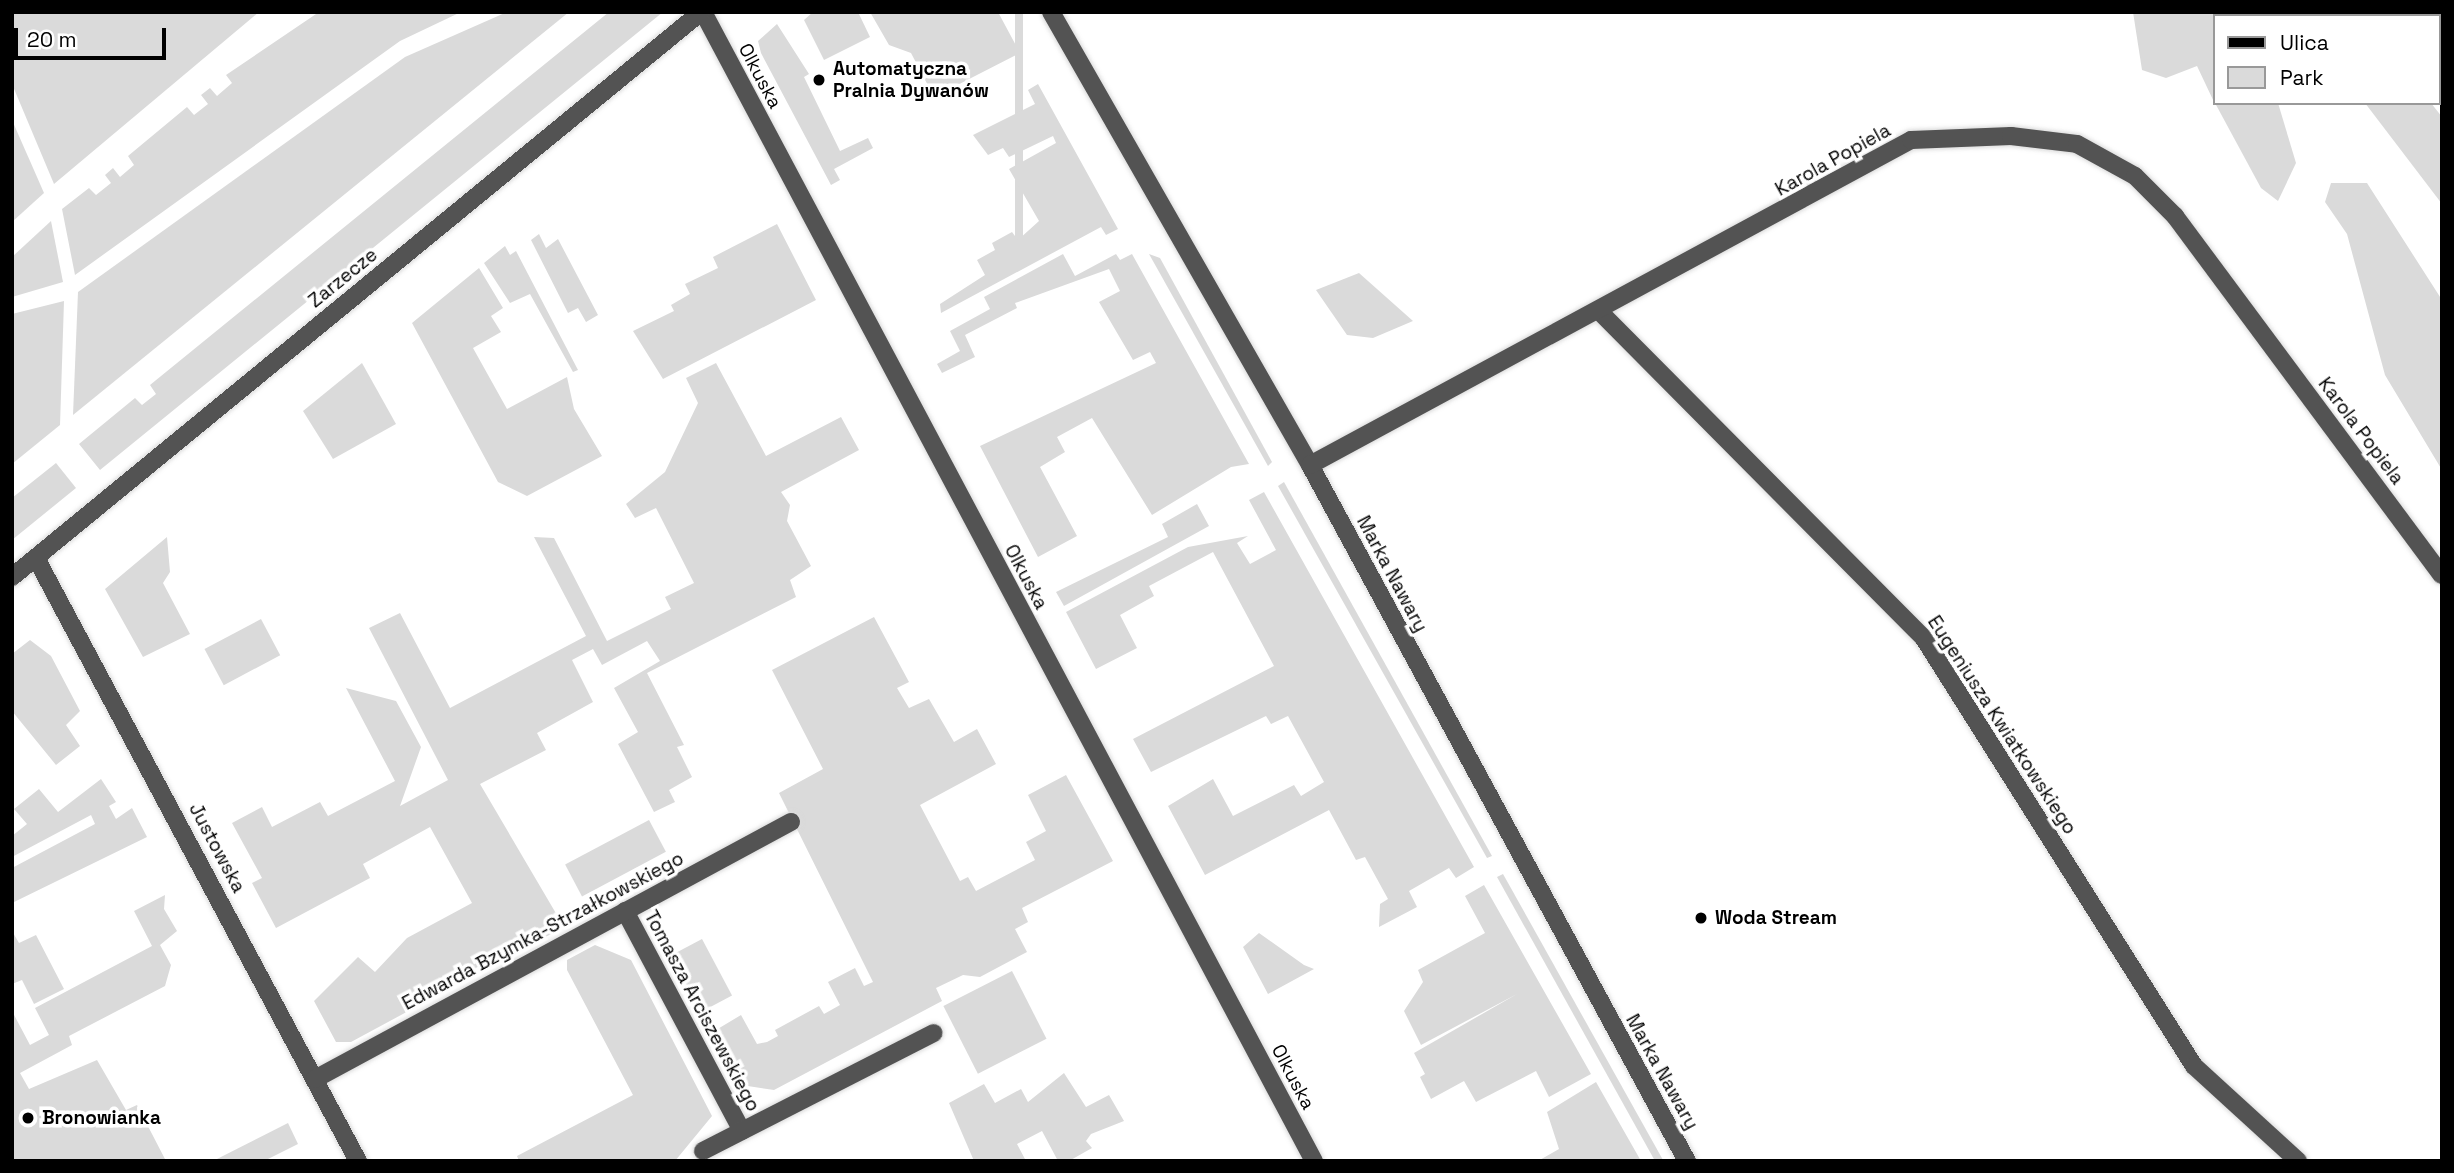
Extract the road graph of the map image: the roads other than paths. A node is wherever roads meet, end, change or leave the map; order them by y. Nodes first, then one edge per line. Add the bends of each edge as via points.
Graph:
1 (702, 12) edge
2 (1051, 12) edge
3 (1601, 313) junction
4 (1310, 465) junction
5 (36, 558) junction
6 (2442, 575) edge
7 (12, 577) edge
8 (791, 822) dead end
9 (625, 912) junction
10 (934, 1033) dead end
11 (315, 1079) junction
12 (742, 1131) junction
13 (704, 1151) dead end
14 (358, 1161) edge
15 (1314, 1161) edge
16 (1687, 1161) edge
17 (2298, 1161) edge

1 - 5 street, Zarzecze
1 - 15 street, Olkuska
2 - 4 street, Marka Nawary
3 - 4 street, Karola Popiela
3 - 6 street, Karola Popiela via 1912,141 2011,136 2077,145 2135,176 2175,216
3 - 17 street, Eugeniusza Kwiatkowskiego via 1923,637 2194,1066
4 - 16 street, Marka Nawary
5 - 7 street, Zarzecze
5 - 11 street, Justowska
8 - 9 street, Edwarda Bzymka-Strzałkowskiego
9 - 11 street, Edwarda Bzymka-Strzałkowskiego
9 - 12 street, Tomasza Arciszewskiego
10 - 12 street, Tomasza Arciszewskiego
11 - 14 street, Justowska
12 - 13 street, Tomasza Arciszewskiego

